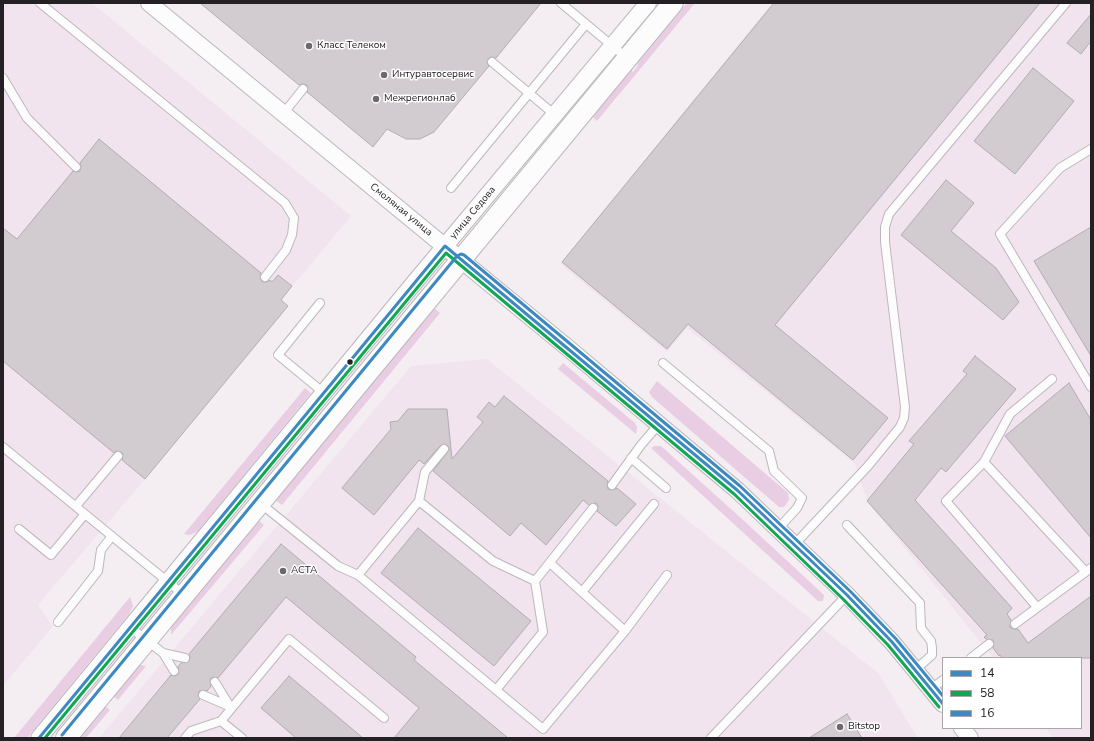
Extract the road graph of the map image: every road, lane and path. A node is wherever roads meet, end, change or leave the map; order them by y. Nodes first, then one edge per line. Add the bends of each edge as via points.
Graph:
1 (40, 3) edge
2 (149, 3) edge
3 (561, 3) edge
4 (648, 3) edge
5 (673, 3) edge
6 (1066, 3) edge
7 (586, 24) junction
8 (613, 46) junction
9 (628, 58) junction
10 (492, 62) dead end
11 (3, 78) edge
12 (303, 89) dead end
13 (529, 93) junction
14 (282, 114) junction
15 (555, 115) junction
16 (1091, 149) edge
17 (76, 167) dead end
18 (451, 188) dead end
19 (445, 246) junction
20 (461, 259) junction
21 (266, 277) dead end
22 (320, 303) dead end
23 (664, 363) dead end
24 (1052, 379) dead end
25 (1091, 386) edge
26 (324, 393) junction
27 (659, 424) junction
28 (3, 447) edge
29 (444, 449) dead end
30 (118, 456) dead end
31 (631, 458) junction
32 (984, 462) junction
33 (612, 485) dead end
34 (666, 488) dead end
35 (419, 501) junction
36 (260, 503) junction
37 (654, 504) dead end
38 (76, 506) junction
39 (593, 508) dead end
40 (85, 514) junction
41 (846, 525) dead end
42 (19, 529) dead end
43 (778, 529) junction
44 (112, 536) junction
45 (794, 544) junction
46 (550, 563) junction
47 (1088, 570) edge
48 (358, 575) junction
49 (667, 575) dead end
50 (168, 582) junction
51 (535, 582) junction
52 (582, 592) junction
53 (185, 595) junction
54 (847, 595) junction
55 (1037, 607) junction
56 (58, 622) dead end
57 (1015, 624) dead end
58 (131, 628) junction
59 (625, 631) junction
60 (147, 640) junction
61 (990, 644) dead end
62 (163, 653) junction
63 (972, 657) edge
64 (185, 658) dead end
65 (916, 670) junction
66 (174, 671) dead end
67 (215, 682) dead end
68 (937, 685) edge
69 (496, 690) junction
70 (203, 695) dead end
71 (942, 701) edge
72 (231, 708) junction
73 (384, 718) dead end
74 (221, 721) junction
75 (963, 729) edge
76 (39, 738) edge
77 (66, 738) edge
78 (185, 738) edge
79 (242, 738) edge
80 (711, 738) edge
81 (970, 738) edge

1 - 21 lane via 285,203 294,218 292,234 286,250
2 - 14 street, Смоляная улица
3 - 7 lane
4 - 8 street, улица Седова
5 - 9 street, улица Седова
6 - 45 lane via 889,214 885,227 885,242 905,407 904,418 900,427 868,466
7 - 8 lane
7 - 13 lane
8 - 9 lane
8 - 15 street, улица Седова
9 - 20 street, улица Седова
10 - 13 lane
11 - 17 lane via 27,118
12 - 14 lane
13 - 15 lane
13 - 18 lane
14 - 19 street, Смоляная улица
15 - 19 street, улица Седова
16 - 25 lane via 1060,168 1000,234
19 - 20 street, Смоляная улица
19 - 26 street, улица Седова
20 - 27 street, Смоляная улица
20 - 36 street, улица Седова
22 - 26 lane via 278,355
23 - 43 lane via 769,451 774,471 802,498 797,508
24 - 32 lane via 1010,414
26 - 50 street, улица Седова
27 - 31 lane
27 - 43 street, Смоляная улица via 737,490
28 - 38 lane
29 - 35 lane via 425,472
30 - 38 lane
31 - 33 lane
31 - 34 lane
32 - 47 lane
32 - 55 lane via 946,501
35 - 48 lane
35 - 51 lane via 493,561
36 - 48 lane via 338,566
36 - 53 street, улица Седова
37 - 52 lane
38 - 40 lane
39 - 46 lane
40 - 42 lane via 51,555
40 - 44 lane
41 - 65 lane via 920,604 921,628 931,641 932,655
43 - 45 street, Смоляная улица
44 - 50 lane
44 - 56 lane via 101,550 98,571
45 - 54 street, Смоляная улица
46 - 51 lane
46 - 52 lane
47 - 55 lane
48 - 69 lane
49 - 59 lane
50 - 53 lane
50 - 58 street, улица Седова
51 - 69 lane via 543,632
52 - 59 lane
53 - 60 street, улица Седова
54 - 65 street, Смоляная улица
54 - 80 lane
55 - 57 lane
58 - 60 lane
58 - 76 street, улица Седова
59 - 69 lane via 543,729
60 - 62 lane
60 - 77 street, улица Седова
61 - 63 lane
62 - 64 lane
62 - 66 lane
65 - 68 street, Смоляная улица
67 - 72 lane
68 - 71 street, Смоляная улица
70 - 72 lane
72 - 73 lane via 289,639
72 - 74 lane
74 - 78 lane via 190,731
74 - 79 lane
75 - 81 street

